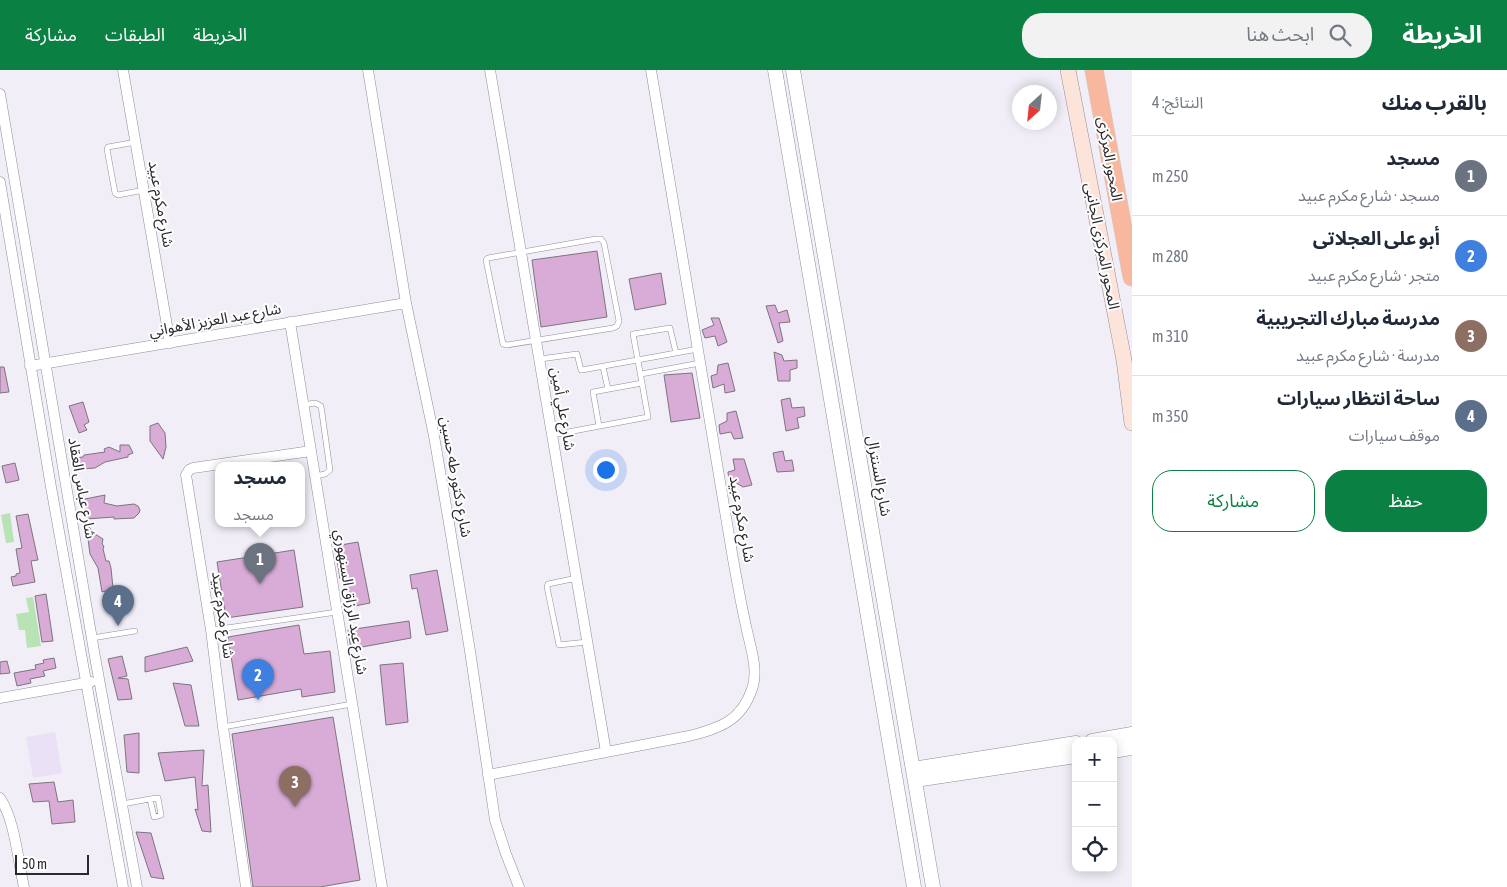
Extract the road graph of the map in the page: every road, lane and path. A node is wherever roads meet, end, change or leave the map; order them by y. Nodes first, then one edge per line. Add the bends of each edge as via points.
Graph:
1 (123, 70) edge
2 (368, 70) edge
3 (490, 70) edge
4 (651, 70) edge
5 (775, 70) edge
6 (793, 70) edge
7 (1068, 70) edge
8 (1094, 70) edge
9 (0, 94) edge
10 (136, 142) junction
11 (0, 182) edge
12 (144, 190) junction
13 (22, 220) junction
14 (4, 223) edge
15 (521, 251) junction
16 (1132, 277) edge
17 (406, 303) junction
18 (290, 322) junction
19 (536, 341) junction
20 (170, 342) junction
21 (698, 349) junction
22 (676, 353) junction
23 (540, 359) junction
24 (638, 360) junction
25 (700, 363) junction
26 (46, 364) junction
27 (30, 366) junction
28 (603, 367) junction
29 (641, 374) junction
30 (642, 383) junction
31 (608, 390) junction
32 (303, 405) junction
33 (1132, 423) edge
34 (600, 426) junction
35 (552, 435) junction
36 (311, 451) junction
37 (235, 462) edge
38 (215, 465) edge
39 (315, 476) junction
40 (577, 578) junction
41 (337, 612) junction
42 (212, 630) junction
43 (135, 631) dead end
44 (92, 638) junction
45 (588, 642) junction
46 (100, 681) junction
47 (86, 683) junction
48 (0, 698) edge
49 (352, 704) junction
50 (223, 727) junction
51 (1132, 734) edge
52 (1115, 737) edge
53 (1072, 744) edge
54 (1132, 748) edge
55 (1117, 750) edge
56 (606, 752) junction
57 (1072, 756) edge
58 (914, 774) junction
59 (488, 775) junction
60 (0, 798) edge
61 (150, 798) dead end
62 (122, 804) junction
63 (24, 887) edge
64 (123, 887) edge
65 (137, 887) edge
66 (246, 887) edge
67 (382, 887) edge
68 (519, 887) edge
69 (914, 887) edge
70 (933, 887) edge

1 - 10 street, شارع مكرم عبيد
2 - 17 street, شارع دكتور طه حسين
3 - 15 street, شارع علي أمين
4 - 21 street, شارع مكرم عبيد
5 - 69 street
6 - 58 street, شارع السنترال
7 - 33 main road, المحور المركزى الجانبى via 1124,360
8 - 16 highway, المحور المركزى
9 - 13 street, شارع عباس العقاد
10 - 12 street, شارع مكرم عبيد
10 - 12 lane via 107,149 115,193
11 - 14 street, شارع عباس العقاد
12 - 20 street, شارع مكرم عبيد
13 - 14 street
13 - 26 street, شارع عباس العقاد
14 - 27 street, شارع عباس العقاد
15 - 19 street, شارع علي أمين
15 - 19 lane via 486,260 502,343
15 - 19 lane via 601,239 619,322 613,328
17 - 18 street, شارع عبد العزيز الأهواني
17 - 59 street, شارع دكتور طه حسين via 435,444
18 - 20 street, شارع عبد العزيز الأهواني
18 - 32 street, شارع عبد الرزاق السنهوري
19 - 23 street, شارع علي أمين
20 - 26 street, شارع عبد العزيز الأهواني
21 - 22 lane
21 - 25 street, شارع مكرم عبيد
22 - 24 lane
22 - 24 lane via 670,328 633,334
23 - 28 lane via 577,354 581,370
23 - 35 street, شارع علي أمين
24 - 28 lane
24 - 29 lane
25 - 29 lane
25 - 56 street, شارع مكرم عبيد via 754,668 753,688 735,717 710,731
26 - 27 street, شارع عبد العزيز الأهواني
26 - 44 street, شارع عباس العقاد
27 - 47 street, شارع عباس العقاد
28 - 31 lane
29 - 30 lane
30 - 31 lane
30 - 34 lane via 648,417
31 - 34 lane via 592,393
32 - 36 street, شارع عبد الرزاق السنهوري
32 - 39 lane via 321,406 330,470
34 - 35 lane
35 - 40 street, شارع علي أمين
36 - 37 street, شارع مكرم عبيد
36 - 39 street, شارع عبد الرزاق السنهوري
38 - 42 street, شارع مكرم عبيد via 193,468 186,475
39 - 41 street, شارع عبد الرزاق السنهوري
40 - 45 street, شارع علي أمين
40 - 45 lane via 547,586 559,645
41 - 42 lane
41 - 49 street, شارع عبد الرزاق السنهوري
42 - 50 street, شارع مكرم عبيد
43 - 44 lane
44 - 46 street, شارع عباس العقاد
45 - 56 street, شارع علي أمين
46 - 47 street
46 - 62 street, شارع عباس العقاد
47 - 48 street
47 - 64 street, شارع عباس العقاد
49 - 50 lane
49 - 67 street, شارع عبد الرزاق السنهوري
50 - 66 street, شارع مكرم عبيد
51 - 52 street
53 - 58 street
54 - 55 street
56 - 59 street, شارع مكرم عبيد
57 - 58 street
58 - 70 street, شارع السنترال
59 - 68 street, شارع دكتور طه حسين via 496,820
60 - 63 street via 11,821
61 - 62 lane
62 - 65 street, شارع عباس العقاد

